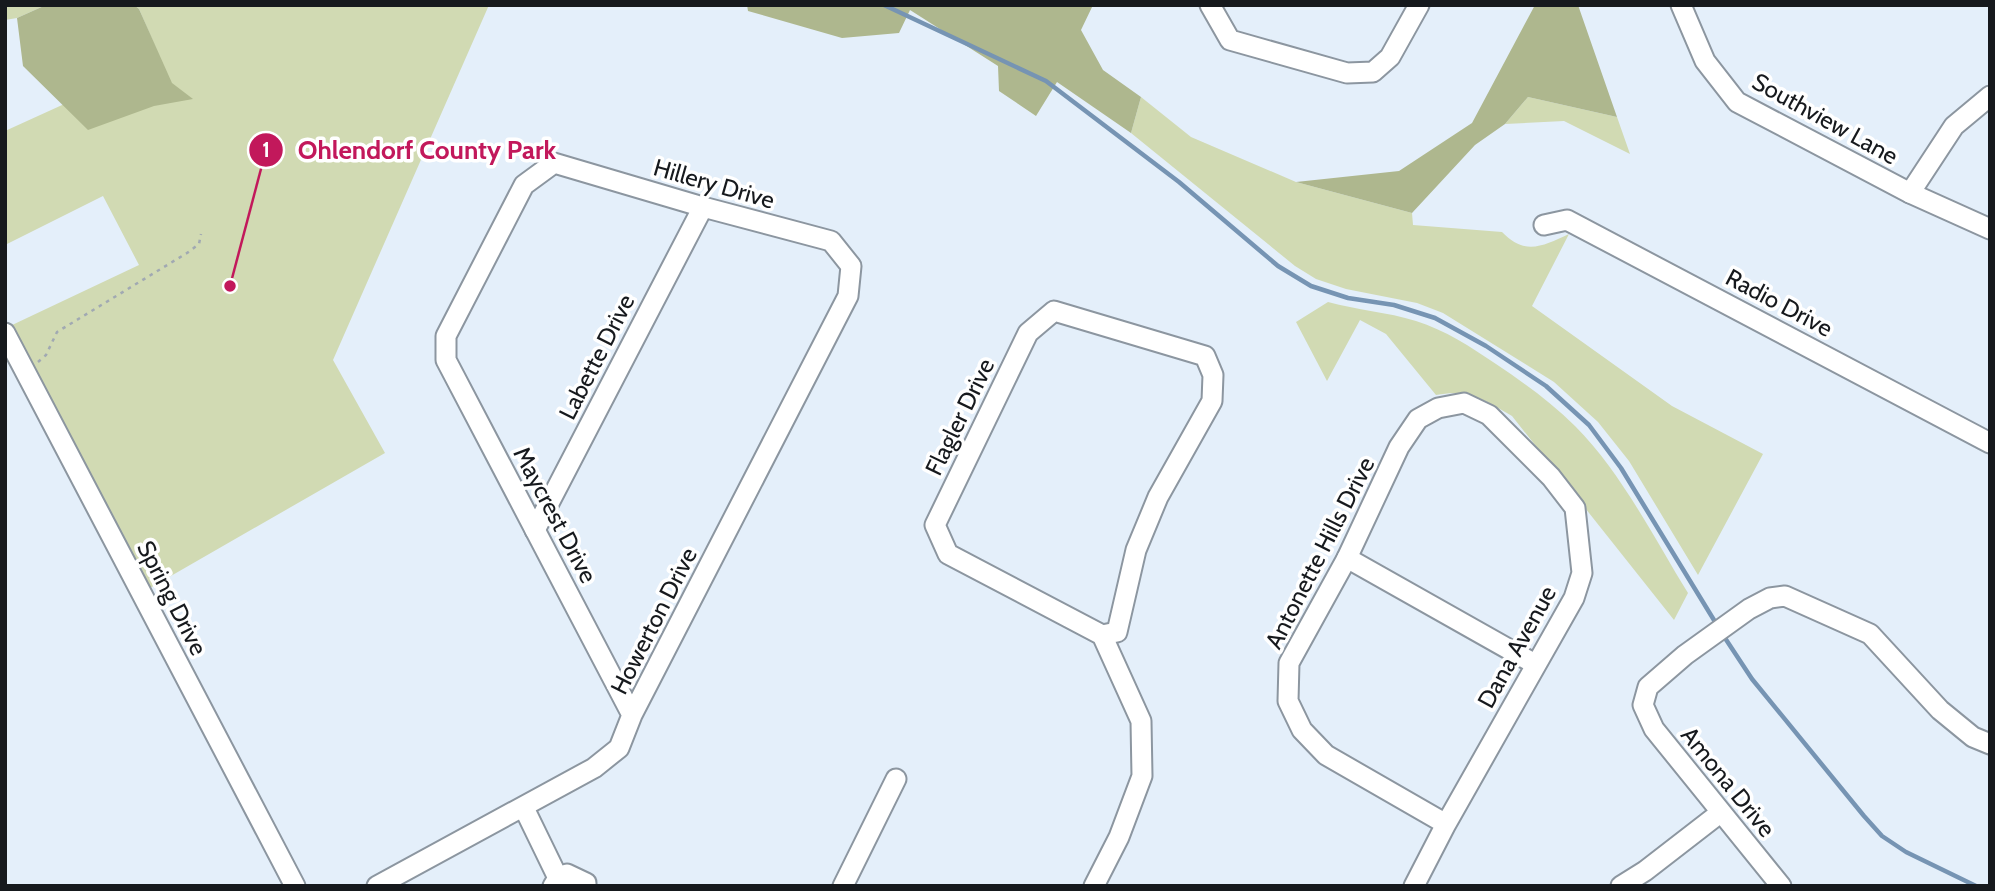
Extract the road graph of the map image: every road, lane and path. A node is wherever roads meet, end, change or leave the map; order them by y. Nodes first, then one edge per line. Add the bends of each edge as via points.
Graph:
1 (1210, 5) edge
2 (1419, 5) edge
3 (1681, 5) edge
4 (1990, 96) edge
5 (1910, 193) junction
6 (702, 207) junction
7 (1544, 225) dead end
8 (1990, 229) edge
9 (201, 234) dead end
10 (851, 266) joint
11 (5, 333) edge
12 (446, 336) joint
13 (26, 373) junction
14 (1438, 408) joint
15 (1990, 443) edge
16 (535, 530) junction
17 (1347, 558) junction
18 (1102, 635) junction
19 (1535, 664) junction
20 (632, 715) junction
21 (1990, 744) edge
22 (896, 779) dead end
23 (524, 808) junction
24 (1720, 813) junction
25 (1446, 824) junction
26 (1646, 878) edge
27 (556, 882) edge
28 (295, 886) edge
29 (377, 886) edge
30 (586, 886) edge
31 (843, 886) edge
32 (1094, 886) edge
33 (1414, 886) edge
34 (1621, 886) edge
35 (1781, 886) edge

1 - 2 street via 1230,40 1347,73 1373,72 1390,57
3 - 5 street, Southview Lane via 1705,61 1737,102
4 - 5 street via 1954,127
5 - 8 street, Southview Lane
6 - 10 street, Hillery Drive via 831,241
6 - 12 street, Hillery Drive via 554,163 524,185
6 - 16 street, Labette Drive
7 - 15 street, Radio Drive via 1567,220
9 - 13 path via 199,244 187,253 57,331 46,355
10 - 20 street, Howerton Drive via 848,296
11 - 13 street, Spring Drive
12 - 16 street, Maycrest Drive via 446,360
13 - 28 street, Spring Drive
14 - 17 street, Antonette Hills Drive via 1418,419 1399,447
14 - 19 street, Dana Avenue via 1464,404 1489,415 1575,508 1582,573 1574,598
16 - 20 street, Maycrest Drive
17 - 19 street
17 - 25 street, Antonette Hills Drive via 1289,663 1288,701 1302,730 1325,755
18 - 18 street, Flagler Drive via 1117,632 1136,550 1158,496 1212,401 1213,375 1205,356 1054,311 1028,333 935,524 948,554
18 - 32 street via 1141,721 1142,776
19 - 25 street, Dana Avenue
20 - 23 street, Howerton Drive via 620,748
21 - 24 street, Amona Drive via 1973,737 1940,710 1870,634 1785,596 1770,598 1685,655 1648,687 1643,705 1654,729
22 - 31 street
23 - 27 street
23 - 29 street, Howerton Drive
24 - 26 street
24 - 35 street, Amona Drive
25 - 33 street, Dana Avenue
26 - 34 street
27 - 30 street via 567,874

